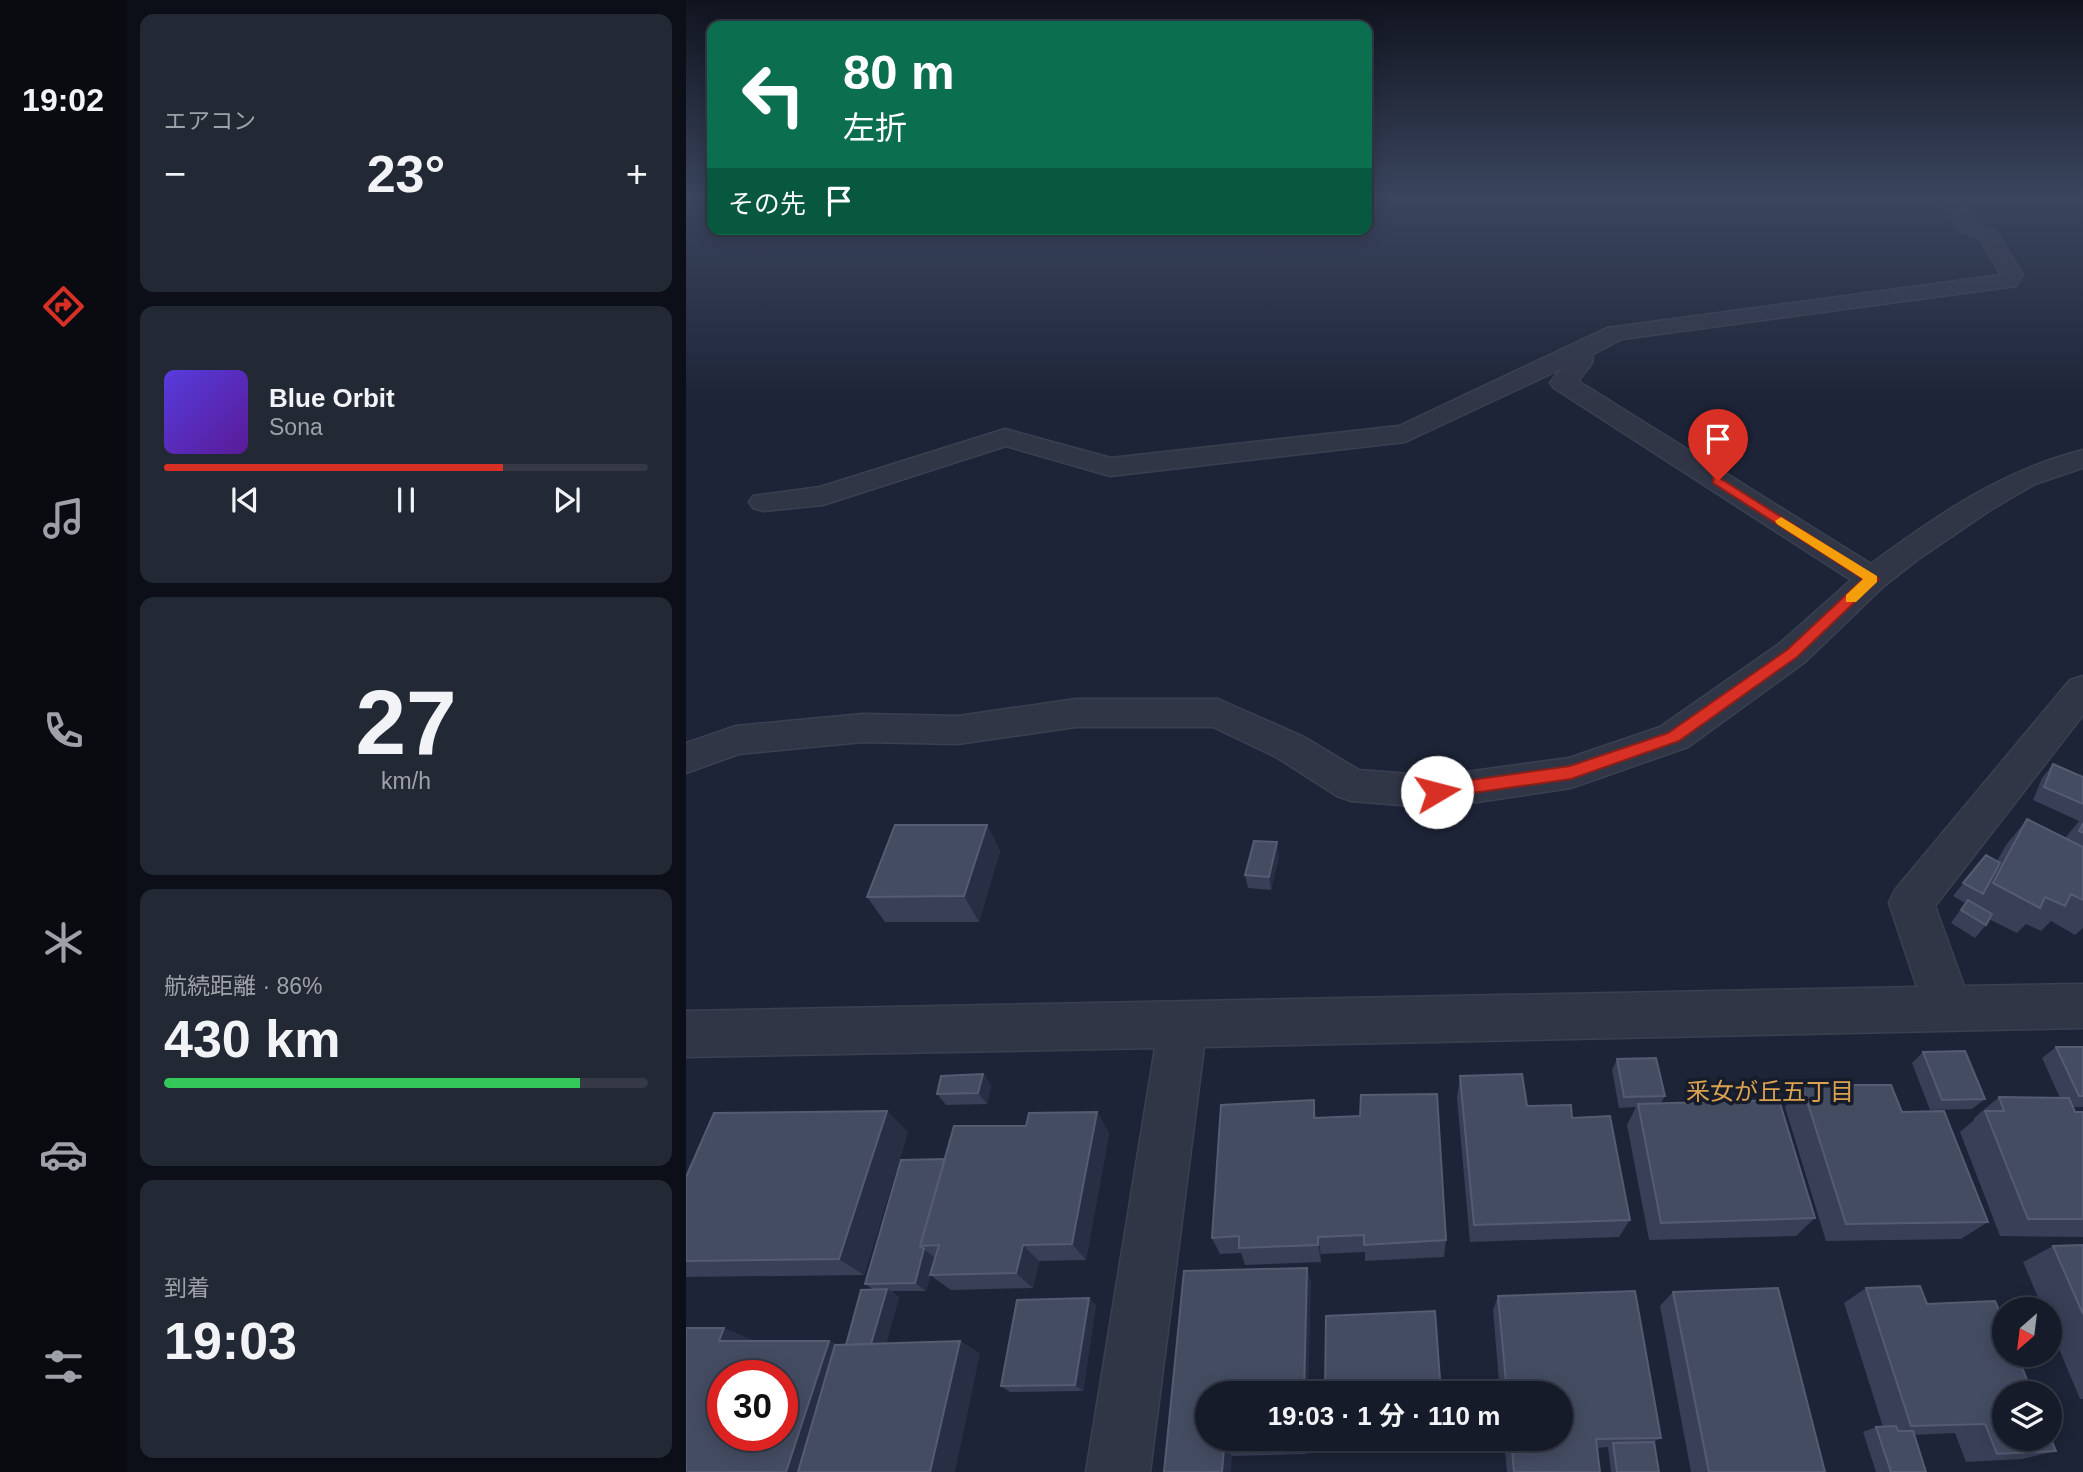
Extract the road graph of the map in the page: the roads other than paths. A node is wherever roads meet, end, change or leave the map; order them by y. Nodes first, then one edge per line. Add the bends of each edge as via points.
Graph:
1 (2007, 266) edge
2 (1581, 348) junction
3 (2083, 459) edge
4 (764, 502) dead end
5 (1872, 579) junction
6 (2083, 689) edge
7 (686, 758) edge
8 (2083, 1006) edge
9 (1948, 1007) junction
10 (1183, 1023) junction
11 (686, 1034) edge
12 (1118, 1472) edge

1 - 2 street via 2012,275 2008,281 1616,333
2 - 4 street via 1405,433 1110,467 1005,437 823,496
2 - 5 street via 1579,363 1563,383
3 - 5 street via 2025,478 1981,503
5 - 7 street via 1792,653 1674,737 1571,773 1437,792 1351,786 1290,747 1218,713 1076,713 958,730 863,728 736,740
6 - 9 street via 1911,903
8 - 9 street
9 - 10 street
10 - 11 street
10 - 12 street

